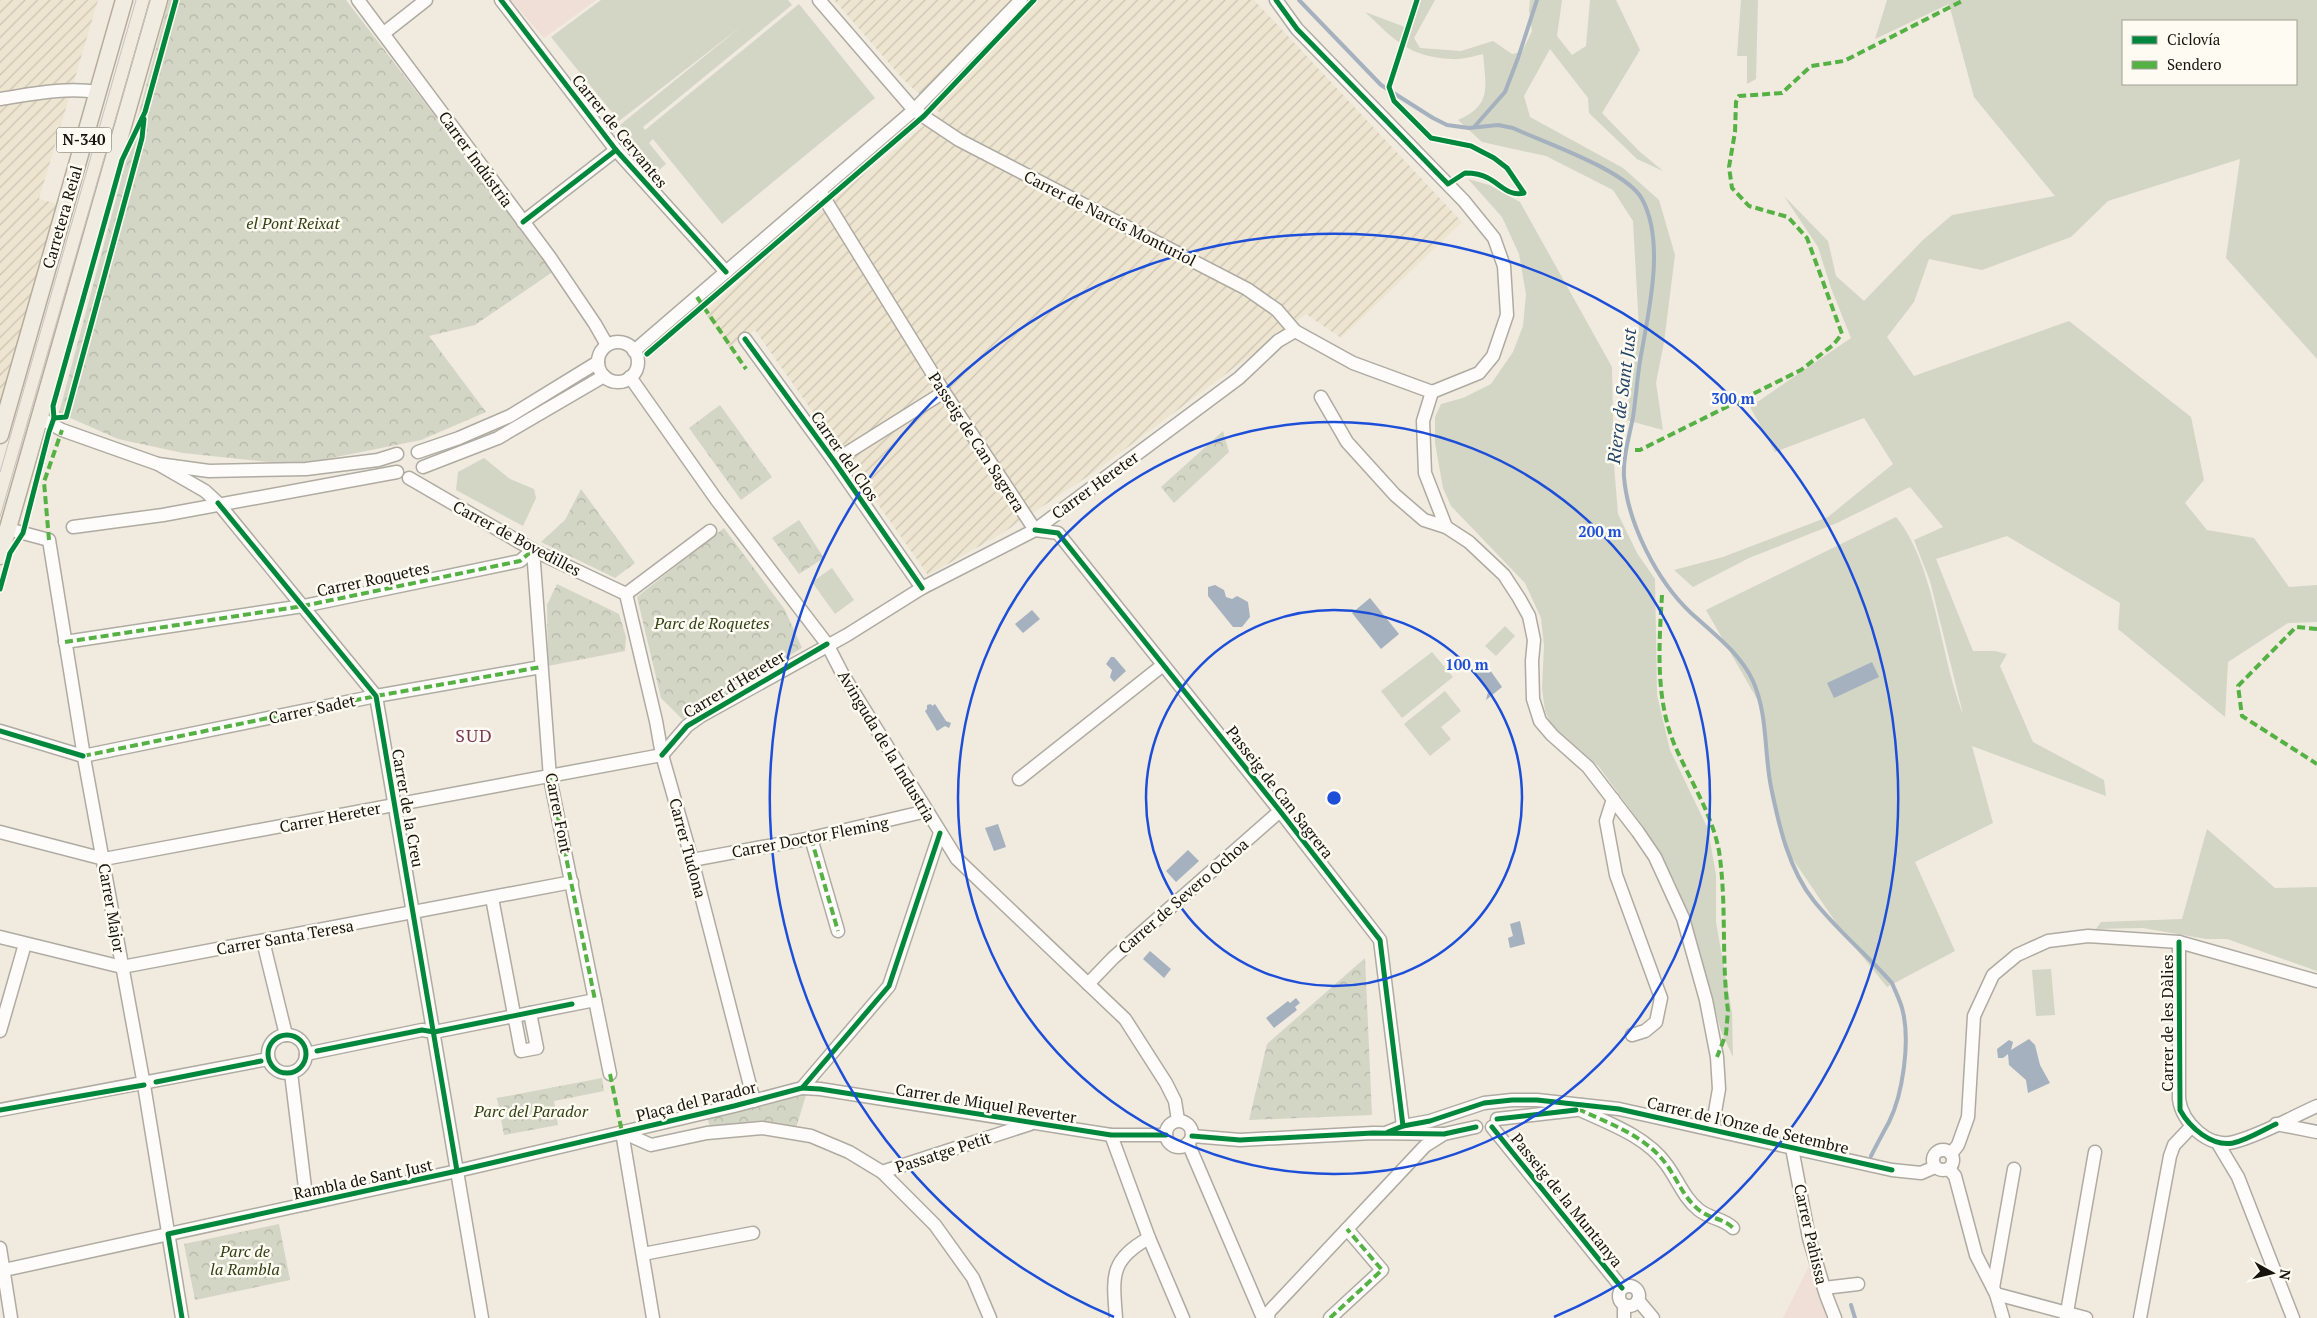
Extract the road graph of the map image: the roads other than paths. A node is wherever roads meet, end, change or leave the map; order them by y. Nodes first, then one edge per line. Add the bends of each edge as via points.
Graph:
1 (124, 0) edge
2 (159, 0) edge
3 (358, 0) edge
4 (426, 0) edge
5 (501, 0) edge
6 (819, 0) edge
7 (1021, 0) edge
8 (1276, 0) edge
9 (384, 33) junction
10 (98, 92) junction
11 (0, 99) edge
12 (914, 110) junction
13 (616, 150) junction
14 (821, 192) junction
15 (522, 222) junction
16 (726, 272) junction
17 (1295, 331) junction
18 (745, 339) dead end
19 (607, 345) junction
20 (634, 351) junction
21 (598, 362) junction
22 (604, 376) junction
23 (630, 377) junction
24 (944, 392) junction
25 (1432, 392) junction
26 (1321, 397) dead end
27 (40, 418) junction
28 (0, 435) edge
29 (418, 452) junction
30 (397, 454) junction
31 (834, 461) junction
32 (158, 464) junction
33 (423, 467) junction
34 (397, 472) junction
35 (409, 478) junction
36 (218, 503) junction
37 (1446, 527) junction
38 (73, 528) dead end
39 (8, 529) junction
40 (1035, 530) junction
41 (710, 531) dead end
42 (533, 550) junction
43 (0, 556) edge
44 (922, 588) junction
45 (626, 594) junction
46 (303, 606) junction
47 (64, 642) junction
48 (827, 644) junction
49 (1163, 665) junction
50 (541, 667) junction
51 (376, 696) junction
52 (0, 731) edge
53 (662, 755) junction
54 (84, 756) junction
55 (550, 778) junction
56 (1020, 779) dead end
57 (1613, 799) junction
58 (395, 805) junction
59 (927, 811) junction
60 (1280, 811) junction
61 (0, 832) edge
62 (940, 833) junction
63 (811, 838) junction
64 (104, 859) junction
65 (692, 860) junction
66 (572, 882) junction
67 (492, 898) junction
68 (413, 914) junction
69 (838, 931) dead end
70 (0, 936) edge
71 (263, 941) junction
72 (2179, 942) junction
73 (25, 944) junction
74 (122, 967) junction
75 (2317, 981) edge
76 (1088, 984) junction
77 (595, 1000) junction
78 (530, 1013) junction
79 (515, 1016) junction
80 (0, 1031) edge
81 (434, 1032) junction
82 (286, 1035) junction
83 (1632, 1035) dead end
84 (306, 1054) junction
85 (268, 1060) junction
86 (291, 1073) junction
87 (610, 1074) dead end
88 (144, 1085) junction
89 (802, 1088) junction
90 (776, 1094) joint
91 (754, 1101) junction
92 (1479, 1105) junction
93 (2317, 1106) edge
94 (1598, 1107) junction
95 (0, 1110) edge
96 (1578, 1110) junction
97 (694, 1116) junction
98 (1178, 1120) junction
99 (1033, 1123) junction
100 (1494, 1123) junction
101 (2276, 1124) junction
102 (1403, 1126) junction
103 (2192, 1126) junction
104 (1476, 1127) junction
105 (1712, 1128) junction
106 (622, 1132) junction
107 (1388, 1132) junction
108 (2317, 1132) edge
109 (706, 1133) junction
110 (1444, 1134) junction
111 (1111, 1135) junction
112 (1166, 1135) junction
113 (1190, 1140) junction
114 (2217, 1142) junction
115 (1792, 1148) junction
116 (2095, 1152) dead end
117 (1950, 1154) junction
118 (1935, 1167) junction
119 (1949, 1169) junction
120 (2014, 1169) dead end
121 (457, 1171) junction
122 (882, 1172) junction
123 (307, 1204) junction
124 (1733, 1228) dead end
125 (1347, 1229) junction
126 (752, 1233) dead end
127 (168, 1234) junction
128 (1149, 1238) junction
129 (0, 1248) edge
130 (643, 1254) junction
131 (2, 1271) edge
132 (1858, 1284) dead end
133 (1622, 1288) junction
134 (1824, 1288) junction
135 (1994, 1291) junction
136 (1638, 1300) junction
137 (1624, 1305) junction
138 (2066, 1315) edge
139 (11, 1318) edge
140 (182, 1318) edge
141 (482, 1318) edge
142 (653, 1318) edge
143 (990, 1318) edge
144 (1116, 1318) edge
145 (1183, 1318) edge
146 (1263, 1318) edge
147 (1268, 1318) edge
148 (1330, 1318) edge
149 (1624, 1318) edge
150 (1653, 1318) edge
151 (1835, 1318) edge
152 (2003, 1318) edge
153 (2086, 1318) edge
154 (2140, 1318) edge
155 (2293, 1318) edge

1 - 10 main road, Carretera Reial / N-340
2 - 27 main road, N-340
3 - 9 street, Carrer Indústria
4 - 9 street
5 - 13 street, Carrer de Cervantes
6 - 12 street, Carrer de Narcís Monturiol
7 - 12 street
8 - 25 street via 1297,29 1453,190 1494,238 1504,266 1506,315 1493,356 1479,373
9 - 15 street, Carrer Indústria
10 - 11 street via 64,90
10 - 28 main road, Carretera Reial / N-340
12 - 14 street
12 - 17 street, Carrer de Narcís Monturiol via 959,140 1247,289 1277,310
13 - 15 street
13 - 16 street, Carrer de Cervantes
14 - 16 street
14 - 24 street, Passeig de Can Sagrera
15 - 19 street, Carrer Indústria via 549,256
16 - 20 street
17 - 25 street, Carrer de Narcís Monturiol via 1352,363
17 - 40 street, Carrer Hereter via 1278,341 1239,378
18 - 31 street, Carrer del Clos
19 - 20 street via 622,342
19 - 21 street
20 - 23 street via 637,367
21 - 22 street
21 - 29 street via 510,416
22 - 23 street via 617,382
22 - 33 street via 498,438
23 - 48 street, Avinguda de la Industria via 716,499
24 - 31 street
24 - 40 street, Passeig de Can Sagrera
25 - 37 street via 1423,421 1426,473
26 - 37 street via 1347,442 1396,495 1424,520
27 - 32 street via 62,430
27 - 39 main road, N-340
29 - 30 street via 407,449
29 - 33 street
30 - 32 street via 378,460 306,469 209,470
30 - 34 street via 394,460
31 - 44 street, Carrer del Clos
32 - 36 street, Carrer de la Creu via 205,491
33 - 35 street via 420,473
34 - 35 street
34 - 36 street
35 - 42 street, Carrer de Bovedilles
36 - 38 street
36 - 46 street, Carrer de la Creu
37 - 57 street via 1469,542 1504,575 1519,598 1529,616 1534,640 1532,677 1535,710 1552,735 1588,767
39 - 43 main road, N-340
39 - 47 street, Carrer Major via 50,540
40 - 44 street, Carrer Hereter
40 - 49 street, Passeig de Can Sagrera via 1058,533
41 - 45 street
42 - 45 street, Carrer de Bovedilles
42 - 46 street, Carrer Roquetes via 520,561
42 - 50 street, Carrer Font
44 - 48 street, Carrer Hereter
45 - 53 street, Carrer Tudona
46 - 47 street, Carrer Roquetes
46 - 51 street, Carrer de la Creu
47 - 54 street, Carrer Major
48 - 53 street, Carrer d'Hereter via 694,721
48 - 59 street, Avinguda de la Industria
49 - 56 street
49 - 60 street, Passeig de Can Sagrera
50 - 51 street, Carrer Sadet
50 - 55 street, Carrer Font
51 - 54 street, Carrer Sadet
51 - 58 street, Carrer de la Creu
52 - 54 street
53 - 55 street, Carrer Hereter
53 - 65 street, Carrer Tudona
54 - 64 street, Carrer Major
55 - 58 street, Carrer Hereter
55 - 66 street, Carrer Font
57 - 83 street via 1606,821 1616,875 1661,998 1656,1022 1645,1031
57 - 105 street via 1659,865 1682,918 1698,970 1717,1057 1719,1089
58 - 64 street, Carrer Hereter
58 - 68 street, Carrer de la Creu
59 - 62 street, Avinguda de la Industria
59 - 63 street, Carrer Doctor Fleming
60 - 76 street, Carrer de Severo Ochoa via 1113,958
60 - 102 street, Passeig de Can Sagrera via 1380,940
61 - 64 street, Carrer Hereter
62 - 76 street, Avinguda de la Industria via 957,859
62 - 89 street via 889,986
63 - 65 street, Carrer Doctor Fleming
63 - 69 street
64 - 74 street, Carrer Major
65 - 91 street, Carrer Tudona
66 - 67 street, Carrer Santa Teresa
66 - 77 street, Carrer Font
67 - 68 street, Carrer Santa Teresa
67 - 79 street
68 - 71 street, Carrer Santa Teresa
68 - 81 street, Carrer de la Creu
70 - 73 street, Carrer Santa Teresa
71 - 74 street, Carrer Santa Teresa
71 - 82 street
72 - 75 street
72 - 103 street, Carrer de les Dàlies via 2179,1099 2180,1110
72 - 117 street via 2088,936 2048,941 2017,955 1993,975 1974,1016 1968,1117 1958,1145
73 - 74 street, Carrer Santa Teresa
73 - 80 street
74 - 88 street, Carrer Major
76 - 98 street, Avinguda de la Industria via 1125,1019 1166,1083 1175,1101
77 - 78 street
77 - 87 street, Carrer Font
78 - 79 street
78 - 79 street via 537,1048 521,1051
79 - 81 street
81 - 84 street via 422,1030
81 - 121 street, Carrer de la Creu
82 - 84 street via 300,1040
82 - 85 street via 271,1043
84 - 86 street via 302,1066
85 - 86 street via 277,1071
85 - 88 street
86 - 123 street
88 - 95 street
88 - 127 street, Carrer Major
89 - 90 street, Carrer de Miquel Reverter
89 - 99 street, Carrer de Miquel Reverter
90 - 91 street, Plaça del Parador
91 - 97 street, Plaça del Parador
92 - 94 street, Carrer de l'Onze de Setembre via 1530,1100
92 - 100 street via 1491,1105 1496,1111
92 - 102 street
92 - 104 street via 1471,1118
93 - 101 street
94 - 96 street, Carrer de l'Onze de Setembre
94 - 105 street, Carrer de l'Onze de Setembre via 1619,1108
96 - 100 street, Carrer de l'Onze de Setembre
96 - 124 street via 1620,1128 1659,1154 1682,1193 1701,1212 1726,1221
97 - 106 street, Plaça del Parador
97 - 109 street
98 - 112 street via 1167,1128
98 - 113 street via 1190,1127
99 - 111 street, Carrer de Miquel Reverter
99 - 122 street, Passatge Petit
100 - 104 street via 1481,1129
100 - 133 street, Passeig de la Muntanya
101 - 108 street
101 - 114 street via 2233,1143
102 - 107 street
103 - 114 street, Carrer de les Dàlies
103 - 154 street via 2174,1145 2168,1164
104 - 110 street
105 - 115 street, Carrer de l'Onze de Setembre
106 - 109 street via 651,1146
106 - 121 street, Rambla de Sant Just
106 - 130 street
107 - 110 street
107 - 113 street
109 - 122 street via 762,1128 811,1136 849,1152
110 - 125 street via 1425,1146
111 - 112 street, Carrer de Miquel Reverter
111 - 128 street
112 - 113 street via 1174,1146 1182,1147
113 - 146 street
114 - 155 street via 2238,1177
115 - 118 street, Carrer de l'Onze de Setembre via 1892,1170 1921,1173
115 - 134 street, Carrer Pahissa via 1809,1238
116 - 138 street
117 - 118 street via 1943,1150 1936,1153 1933,1159
117 - 119 street via 1953,1162
118 - 119 street
119 - 135 street via 1955,1176 1976,1255
120 - 135 street
121 - 123 street, Rambla de Sant Just
121 - 141 street, Carrer de la Creu
122 - 143 street via 935,1225 973,1278
123 - 127 street, Rambla de Sant Just
125 - 147 street via 1269,1312
125 - 148 street via 1382,1270
126 - 130 street
127 - 131 street, Rambla de Sant Just
127 - 140 street, Carrer Major
128 - 144 street via 1130,1249 1116,1265
128 - 145 street
129 - 131 street
130 - 142 street
131 - 139 street
132 - 134 street
133 - 136 street via 1632,1286 1639,1295
133 - 137 street via 1619,1300
134 - 151 street, Carrer Pahissa
135 - 138 street
135 - 152 street
136 - 137 street via 1632,1305
136 - 150 street
137 - 149 street
138 - 153 street

